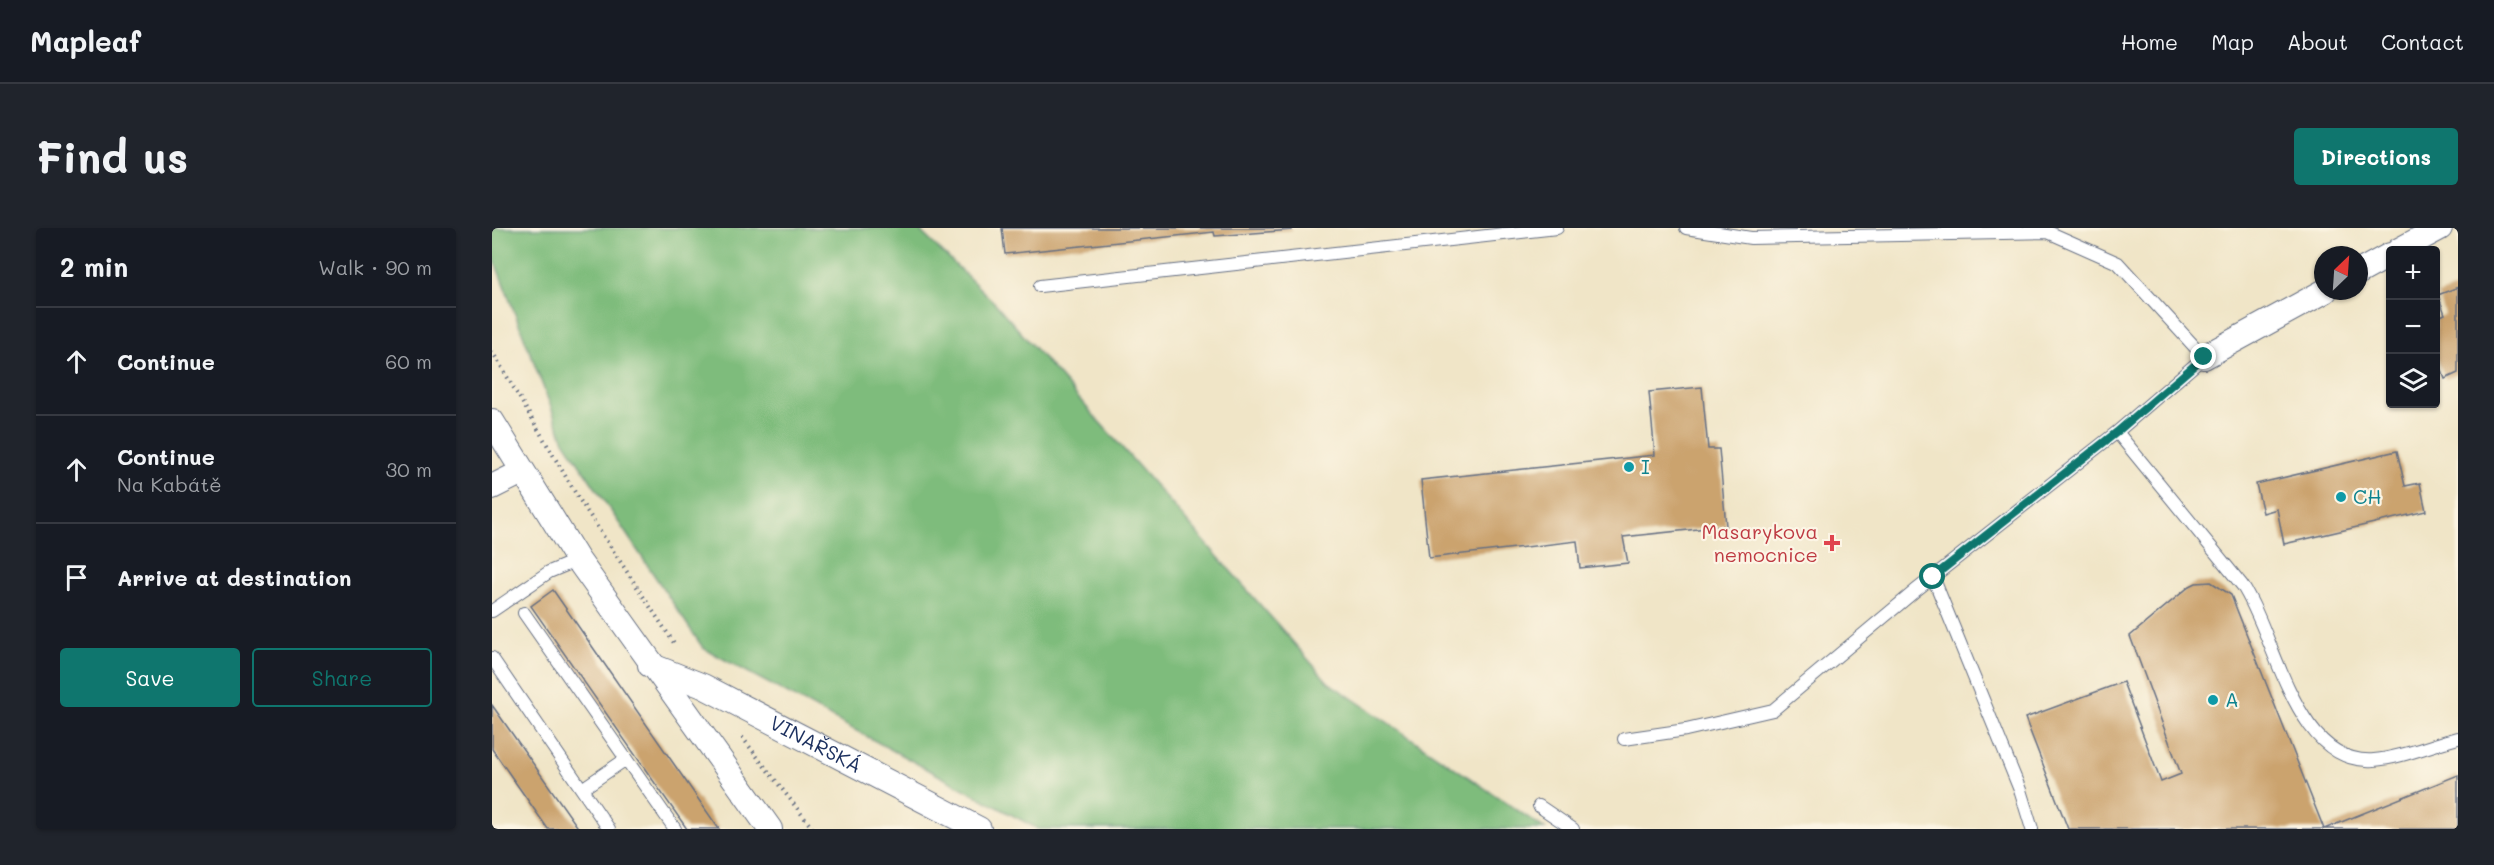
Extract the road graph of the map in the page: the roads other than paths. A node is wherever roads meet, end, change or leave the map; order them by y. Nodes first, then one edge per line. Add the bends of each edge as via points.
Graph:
1 (1557, 228) edge
2 (1686, 228) edge
3 (2440, 228) edge
4 (2406, 246) edge
5 (2386, 258) edge
6 (2368, 267) edge
7 (1040, 286) dead end
8 (2314, 297) edge
9 (2204, 357) junction
10 (492, 421) edge
11 (2117, 432) junction
12 (522, 472) junction
13 (492, 487) edge
14 (578, 560) junction
15 (1933, 577) junction
16 (492, 611) edge
17 (524, 613) dead end
18 (492, 658) edge
19 (650, 665) junction
20 (2458, 738) edge
21 (1624, 739) dead end
22 (626, 759) junction
23 (582, 789) junction
24 (1539, 806) dead end
25 (609, 829) edge
26 (675, 829) edge
27 (770, 829) edge
28 (979, 829) edge
29 (1573, 829) edge
30 (2032, 829) edge

1 - 7 lane
2 - 9 lane via 1751,238 2048,232 2118,262
3 - 4 street
5 - 6 street
8 - 9 street
9 - 11 lane
10 - 12 street
11 - 15 lane
11 - 20 lane via 2256,606 2303,719 2318,739 2346,758 2374,760
12 - 13 street
12 - 14 street
14 - 16 lane via 549,572
14 - 19 street
15 - 21 lane via 1773,710 1686,730
15 - 30 lane via 2020,790
17 - 22 lane
18 - 23 lane
19 - 27 street
19 - 28 street, VINAŘSKÁ via 703,686
22 - 23 lane
22 - 26 lane
23 - 25 lane
24 - 29 lane

